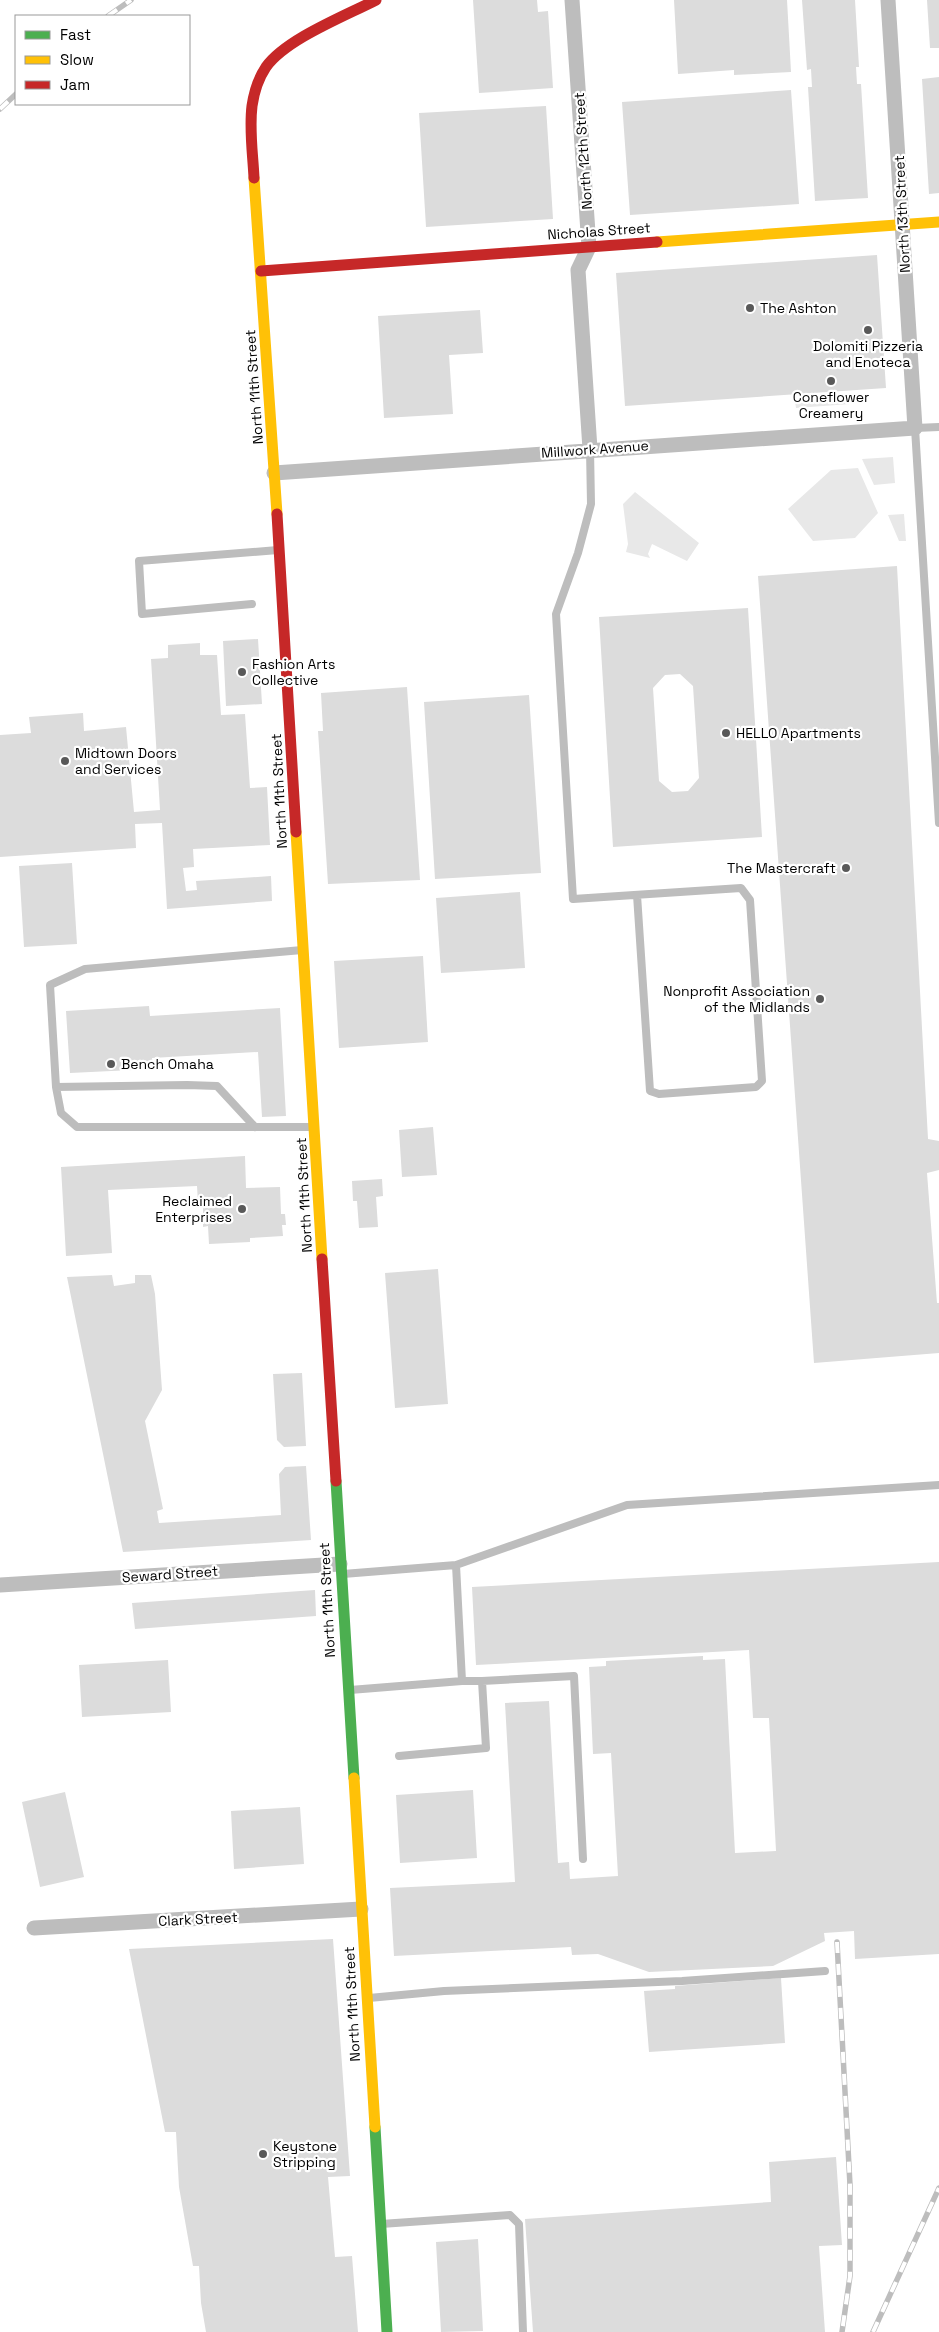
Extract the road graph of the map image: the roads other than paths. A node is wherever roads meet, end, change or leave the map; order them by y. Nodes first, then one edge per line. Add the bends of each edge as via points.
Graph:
1 (376, 0) edge
2 (572, 0) edge
3 (888, 0) edge
4 (939, 222) edge
5 (902, 225) junction
6 (589, 246) junction
7 (261, 271) junction
8 (939, 427) edge
9 (915, 428) junction
10 (590, 449) junction
11 (274, 473) junction
12 (280, 550) junction
13 (252, 604) dead end
14 (939, 823) edge
15 (637, 895) junction
16 (304, 950) junction
17 (56, 1087) junction
18 (254, 1127) junction
19 (314, 1127) junction
20 (939, 1485) edge
21 (456, 1565) junction
22 (340, 1569) junction
23 (0, 1585) edge
24 (462, 1681) junction
25 (482, 1681) junction
26 (348, 1690) junction
27 (399, 1756) dead end
28 (583, 1859) dead end
29 (361, 1909) junction
30 (34, 1928) dead end
31 (825, 1971) dead end
32 (367, 1998) junction
33 (380, 2224) junction
34 (387, 2332) edge
35 (523, 2332) edge

1 - 7 street, North 11th Street via 292,43 270,61 256,87 251,117
2 - 6 street, North 12th Street
3 - 5 street, North 13th Street
4 - 5 street, Nicholas Street
5 - 6 street, Nicholas Street
5 - 9 street, North 13th Street
6 - 7 street, Nicholas Street
6 - 10 street, North 12th Street via 578,270
7 - 11 street, North 11th Street
8 - 9 lane
9 - 10 street, Millwork Avenue
9 - 14 lane
10 - 11 street, Millwork Avenue
10 - 15 lane via 591,504 556,614 574,899
11 - 12 street, North 11th Street
12 - 13 lane via 139,560 142,614
12 - 16 street, North 11th Street
15 - 15 lane via 741,888 750,900 762,1081 756,1087 659,1094 650,1091
16 - 17 lane via 85,969 50,985
16 - 19 street, North 11th Street
17 - 18 lane via 217,1086
17 - 18 lane via 61,1113 77,1127
18 - 19 lane
19 - 22 street, North 11th Street
20 - 21 lane via 627,1506
21 - 22 lane
21 - 24 lane
22 - 23 street, Seward Street
22 - 26 street, North 11th Street
24 - 25 lane
24 - 26 lane
25 - 27 lane via 486,1748
25 - 28 lane via 574,1676
26 - 29 street, North 11th Street
29 - 30 street, Clark Street
29 - 32 street, North 11th Street
31 - 32 lane
32 - 33 street, North 11th Street
33 - 34 street, North 11th Street
33 - 35 lane via 510,2215 519,2224

